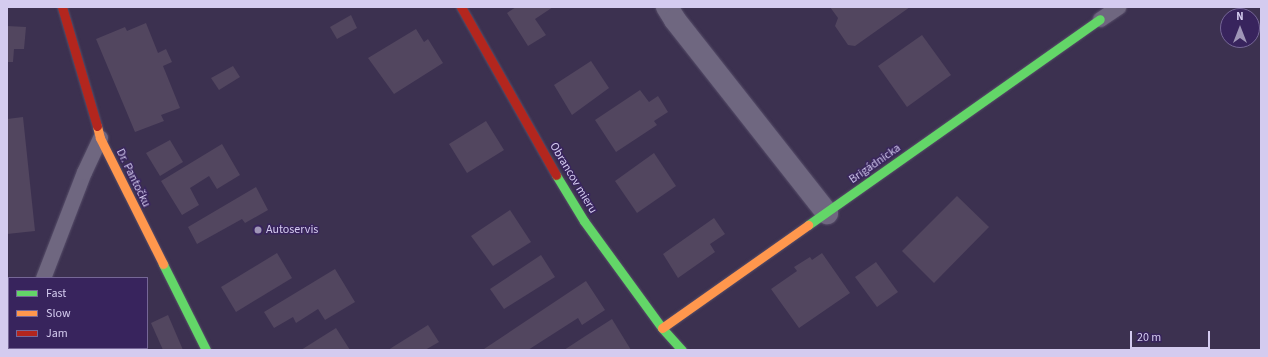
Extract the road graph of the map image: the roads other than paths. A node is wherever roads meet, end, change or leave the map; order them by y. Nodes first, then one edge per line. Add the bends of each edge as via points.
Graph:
1 (62, 7) edge
2 (461, 7) edge
3 (667, 7) edge
4 (1118, 7) edge
5 (1100, 19) joint
6 (100, 138) junction
7 (827, 213) junction
8 (43, 277) edge
9 (662, 328) junction
10 (206, 350) edge
11 (682, 350) edge

1 - 6 street, Dr. Pantočku
2 - 9 street, Obrancov mieru via 584,221
3 - 7 street
4 - 5 lane
5 - 7 street, Brigádnicka
6 - 8 lane
6 - 10 street, Dr. Pantočku
7 - 9 street, Brigádnicka
9 - 11 street, Obrancov mieru

